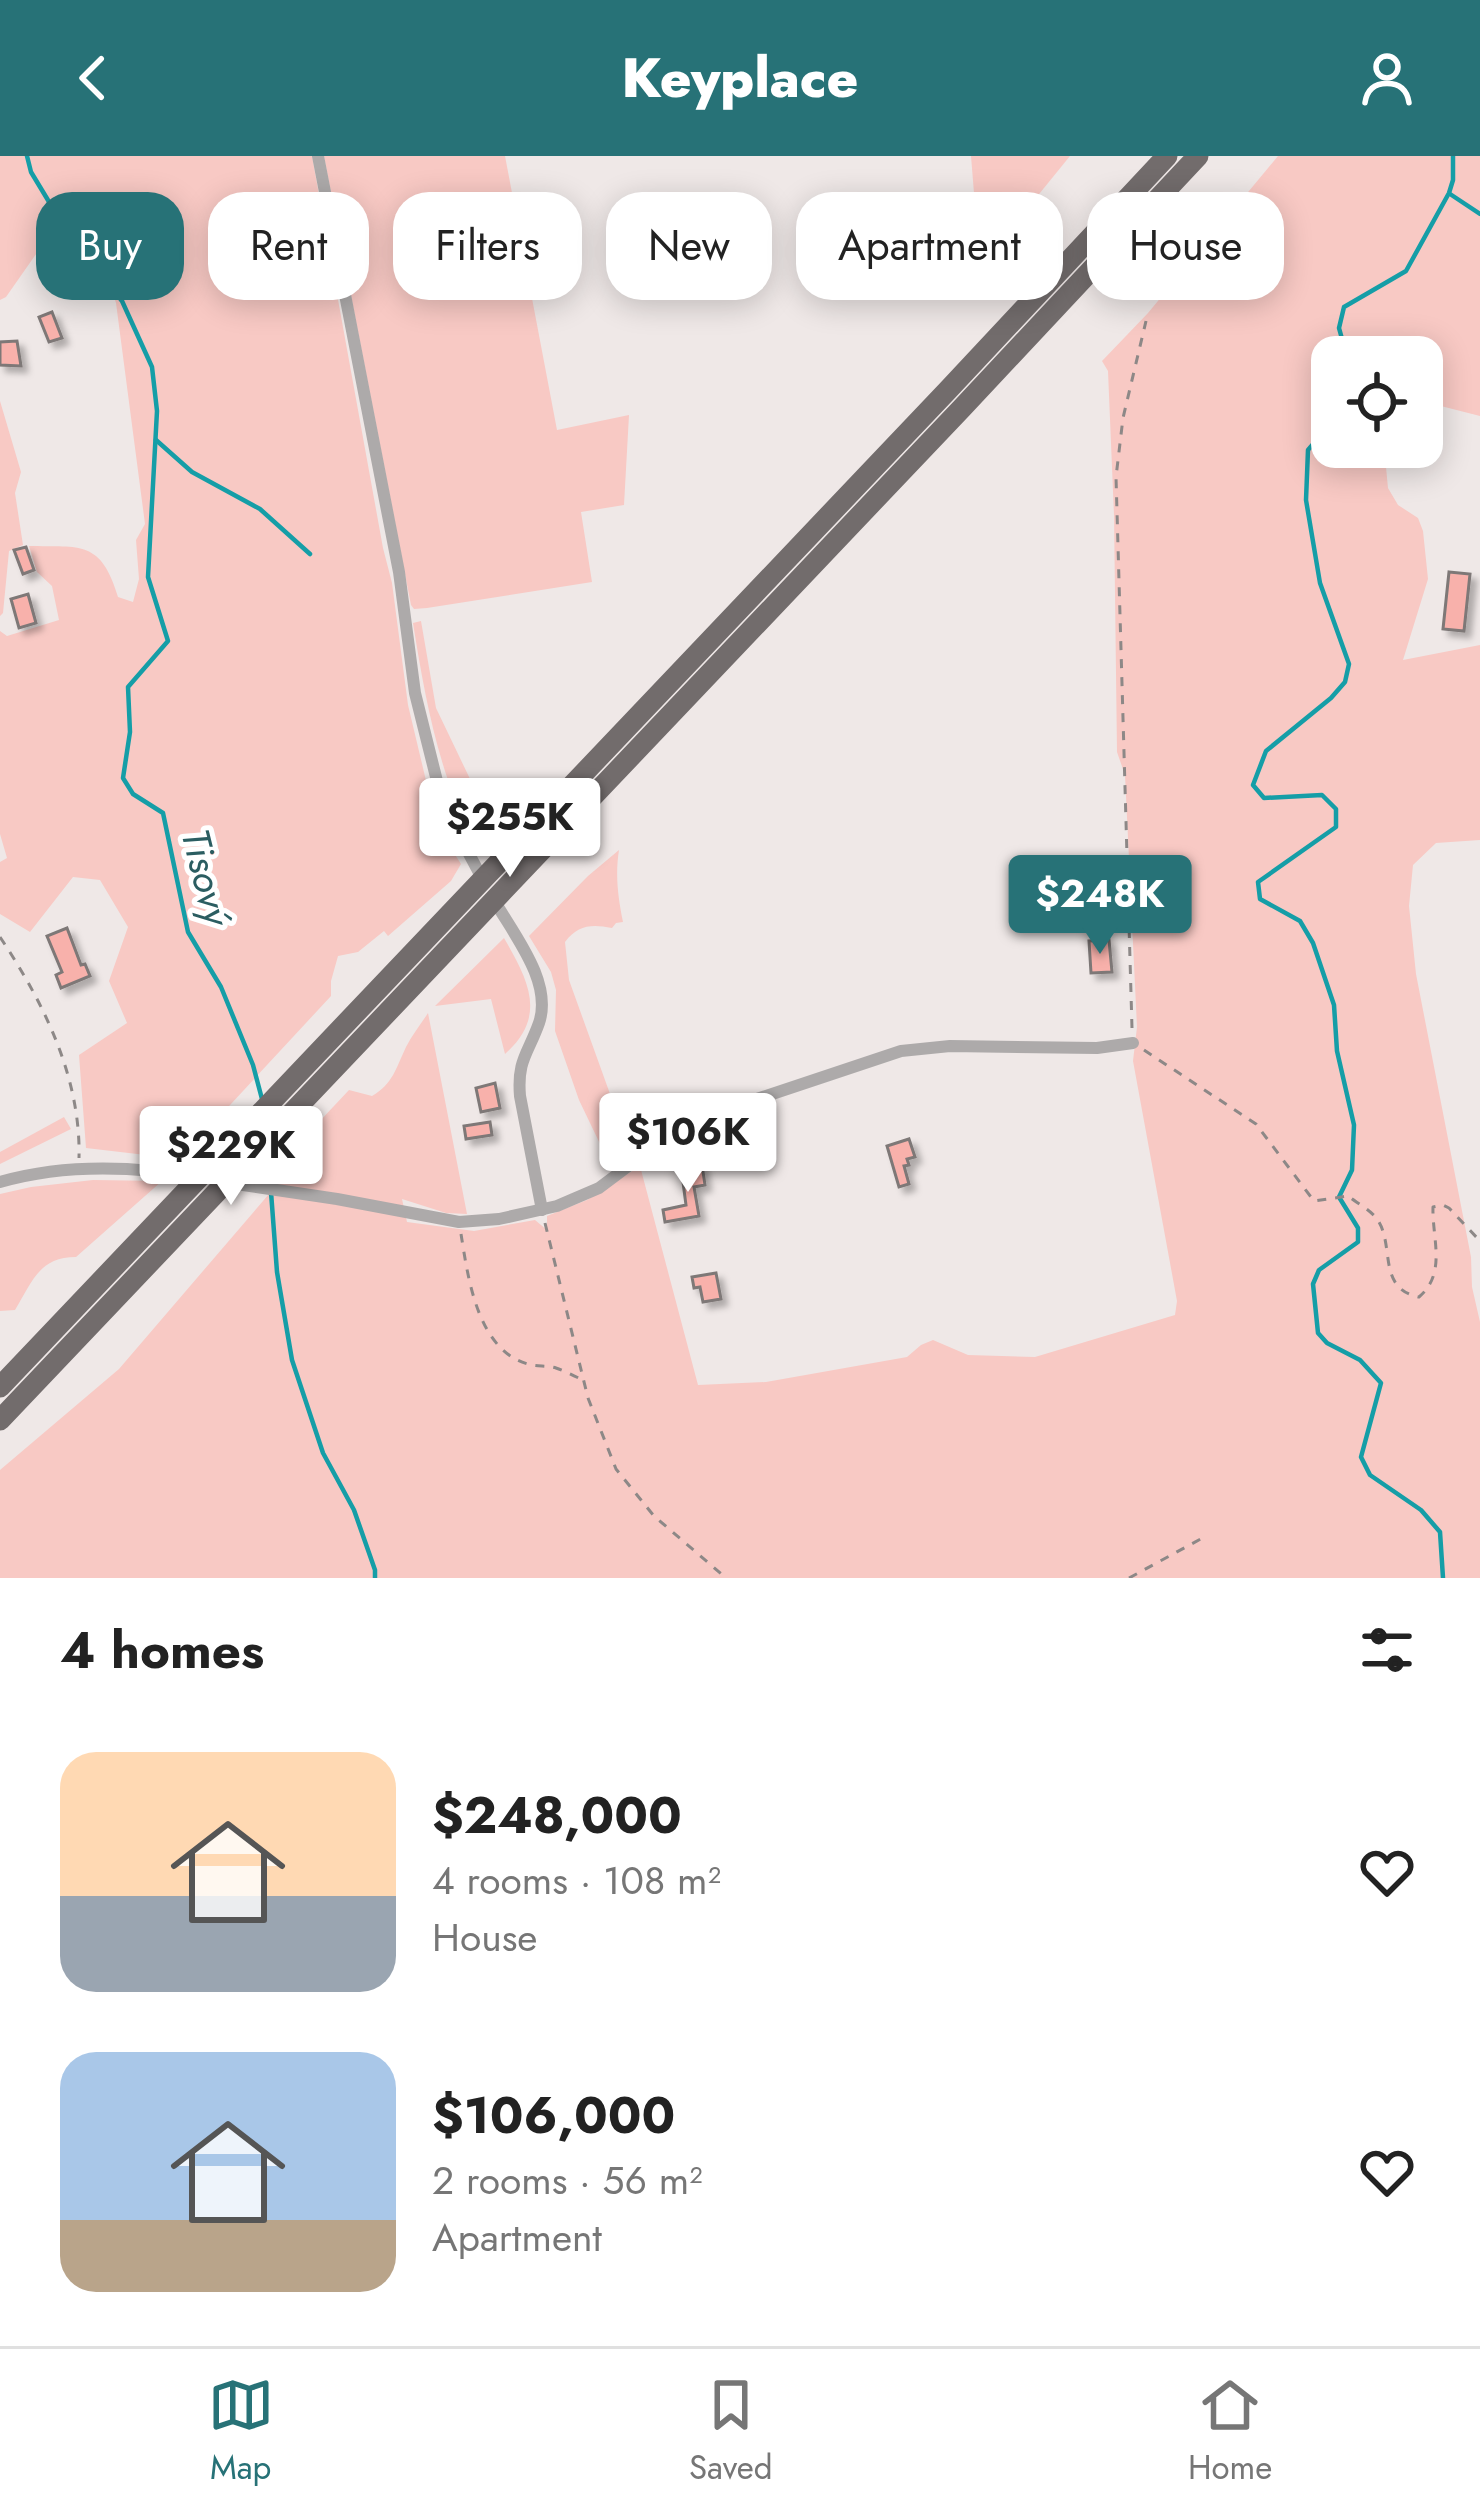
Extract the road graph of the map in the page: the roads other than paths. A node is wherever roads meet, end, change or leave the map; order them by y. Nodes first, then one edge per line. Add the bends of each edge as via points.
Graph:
1 (318, 156) edge
2 (1167, 156) edge
3 (1198, 156) edge
4 (1133, 1043) road end
5 (0, 1182) edge
6 (542, 1210) junction
7 (92, 1306) junction
8 (0, 1387) edge
9 (0, 1420) edge

1 - 6 street via 415,693 443,805 539,981 541,1019 518,1077
2 - 7 highway via 325,1044
3 - 7 highway via 342,1060
4 - 6 street via 901,1051 694,1120 599,1188
5 - 6 street via 79,1169 159,1170 459,1222
7 - 8 highway
7 - 9 highway

